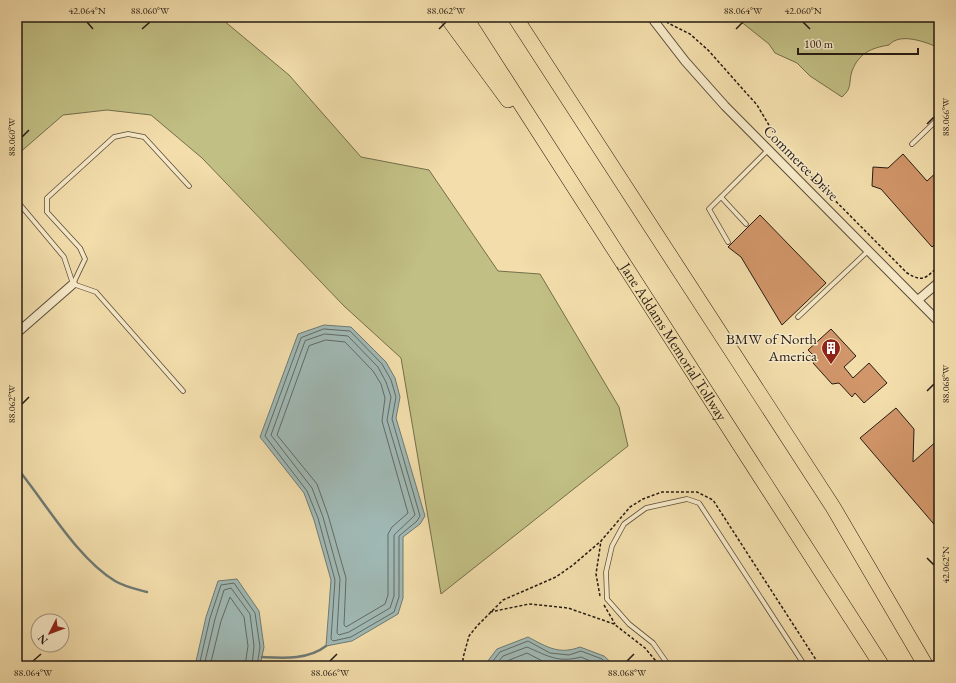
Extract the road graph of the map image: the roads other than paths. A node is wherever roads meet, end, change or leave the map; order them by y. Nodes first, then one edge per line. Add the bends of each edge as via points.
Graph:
1 (447, 17) edge
2 (465, 17) edge
3 (515, 17) edge
4 (651, 17) edge
5 (939, 123) edge
6 (912, 144) dead end
7 (768, 150) junction
8 (189, 186) dead end
9 (721, 197) junction
10 (17, 201) edge
11 (586, 205) junction
12 (746, 224) dead end
13 (728, 242) dead end
14 (869, 251) junction
15 (939, 282) edge
16 (73, 284) junction
17 (918, 300) junction
18 (798, 317) dead end
19 (939, 322) edge
20 (17, 333) edge
21 (183, 391) dead end
22 (669, 666) edge
23 (805, 666) edge
24 (882, 666) edge
25 (926, 666) edge

1 - 11 highway
2 - 11 highway, Jane Addams Memorial Tollway
3 - 25 highway via 833,507
4 - 7 street, Commerce Drive via 724,106
5 - 6 lane via 937,120
7 - 9 lane
7 - 14 street, Commerce Drive
8 - 16 lane via 144,137 128,134 114,137 47,198 47,212 80,248 86,259
9 - 12 lane
9 - 13 lane via 709,209
10 - 16 lane via 64,257
11 - 24 highway, Jane Addams Memorial Tollway
14 - 17 street, Commerce Drive
14 - 18 lane
15 - 17 street
16 - 20 street
16 - 21 lane via 96,292
17 - 19 street, Commerce Drive
22 - 23 lane via 653,643 629,624 607,599 606,572 612,546 624,524 646,508 687,499 699,503

